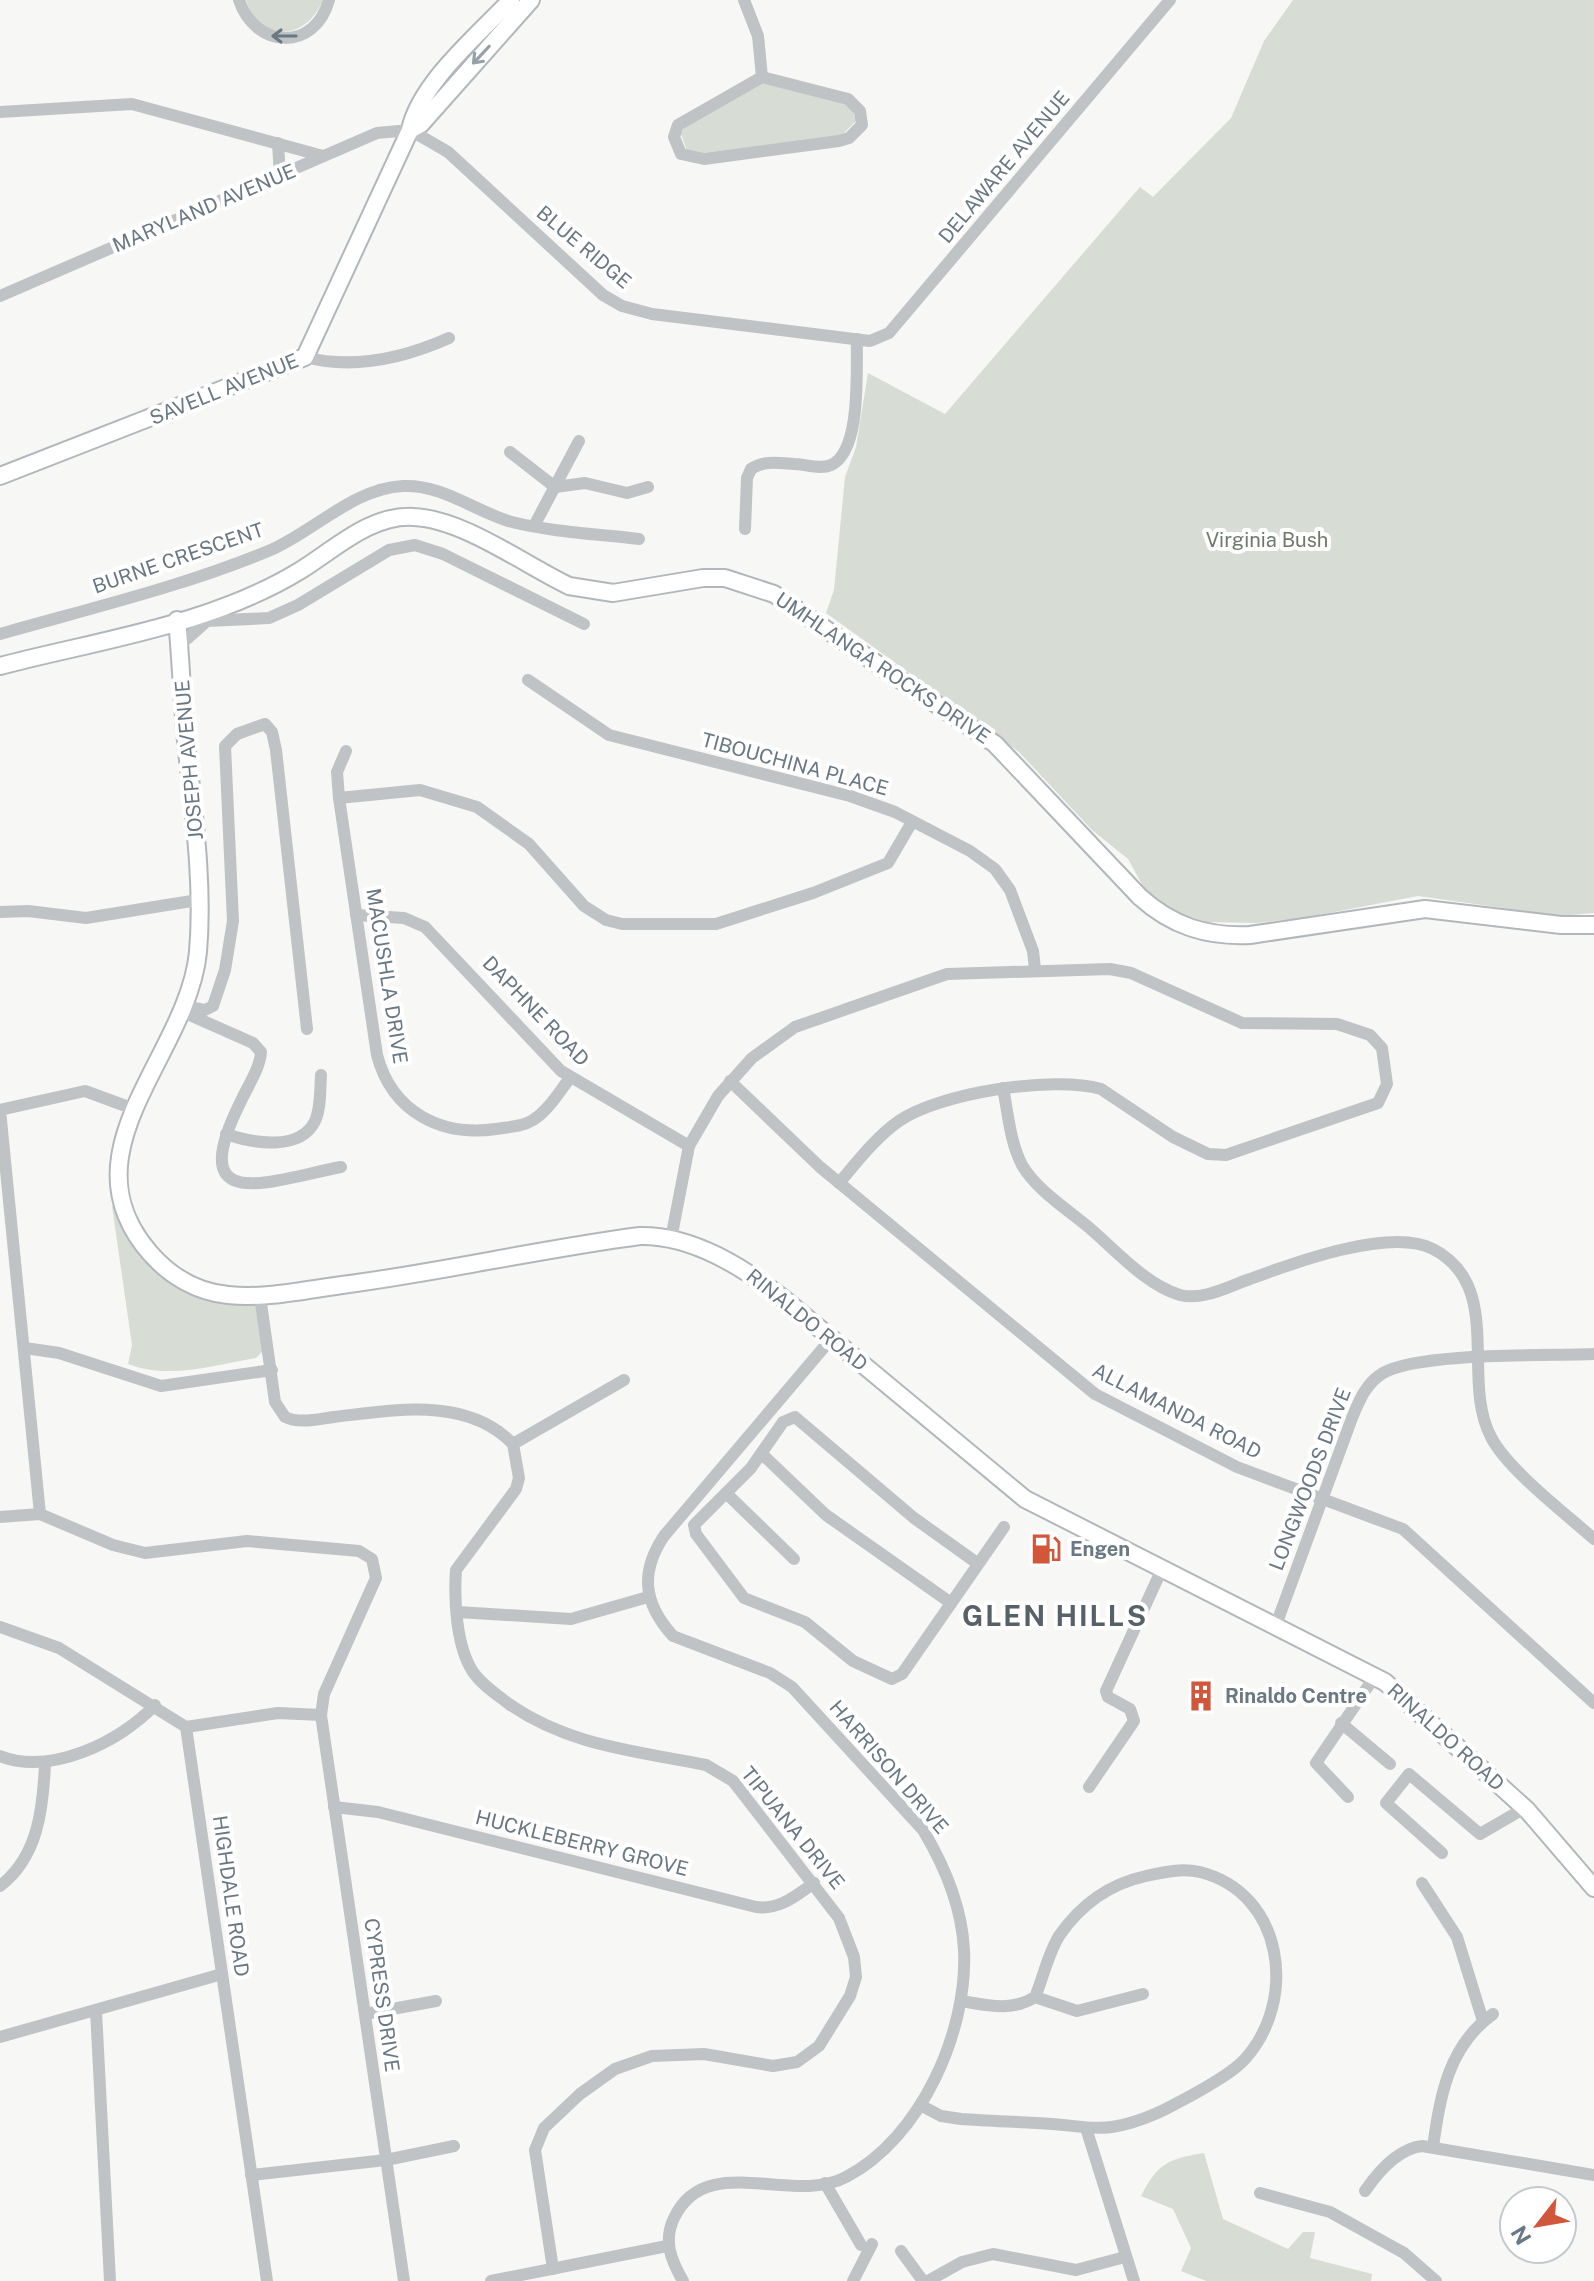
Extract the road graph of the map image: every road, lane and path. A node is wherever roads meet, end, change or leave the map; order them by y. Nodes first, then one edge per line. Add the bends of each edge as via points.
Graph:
1 (239, 0) edge
2 (329, 0) edge
3 (511, 0) edge
4 (531, 0) edge
5 (744, 0) edge
6 (1170, 0) edge
7 (762, 77) junction
8 (439, 90) junction
9 (0, 112) edge
10 (410, 130) junction
11 (278, 143) junction
12 (323, 156) junction
13 (280, 176) junction
14 (0, 296) edge
15 (449, 338) dead end
16 (857, 339) junction
17 (305, 357) junction
18 (579, 441) dead end
19 (510, 452) dead end
20 (0, 476) edge
21 (555, 487) junction
22 (648, 487) dead end
23 (534, 526) junction
24 (745, 529) dead end
25 (639, 539) dead end
26 (177, 620) junction
27 (584, 624) dead end
28 (0, 634) edge
29 (180, 645) junction
30 (0, 666) edge
31 (528, 680) dead end
32 (346, 751) dead end
33 (339, 798) junction
34 (912, 822) junction
35 (198, 900) junction
36 (0, 912) edge
37 (356, 915) junction
38 (1594, 925) edge
39 (1035, 969) junction
40 (185, 1009) junction
41 (307, 1029) dead end
42 (321, 1075) dead end
43 (570, 1078) junction
44 (730, 1081) junction
45 (1003, 1088) junction
46 (134, 1109) junction
47 (0, 1110) edge
48 (226, 1134) junction
49 (689, 1146) junction
50 (341, 1167) dead end
51 (839, 1183) junction
52 (671, 1239) junction
53 (260, 1296) junction
54 (831, 1339) junction
55 (25, 1348) junction
56 (1594, 1354) edge
57 (1478, 1359) junction
58 (272, 1370) junction
59 (624, 1380) dead end
60 (513, 1444) junction
61 (762, 1454) junction
62 (730, 1458) junction
63 (747, 1472) junction
64 (726, 1493) junction
65 (1322, 1500) junction
66 (40, 1514) junction
67 (0, 1517) edge
68 (1004, 1527) dead end
69 (1594, 1539) edge
70 (794, 1559) dead end
71 (977, 1563) junction
72 (1162, 1569) junction
73 (648, 1597) junction
74 (951, 1603) junction
75 (458, 1612) junction
76 (1276, 1625) junction
77 (0, 1627) edge
78 (1375, 1676) junction
79 (1594, 1703) edge
80 (155, 1705) junction
81 (321, 1715) junction
82 (1341, 1723) junction
83 (186, 1727) junction
84 (0, 1756) edge
85 (45, 1764) junction
86 (1390, 1764) dead end
87 (1089, 1787) dead end
88 (1348, 1797) dead end
89 (334, 1807) junction
90 (1525, 1808) junction
91 (1442, 1853) dead end
92 (814, 1883) junction
93 (1422, 1883) dead end
94 (0, 1886) edge
95 (1594, 1888) edge
96 (222, 1974) junction
97 (1143, 1994) dead end
98 (1035, 1997) junction
99 (436, 2001) dead end
100 (961, 2001) junction
101 (96, 2011) junction
102 (365, 2014) junction
103 (0, 2037) edge
104 (922, 2106) junction
105 (1086, 2128) junction
106 (454, 2146) dead end
107 (1433, 2147) junction
108 (386, 2160) junction
109 (251, 2175) junction
110 (1594, 2175) edge
111 (825, 2183) junction
112 (1365, 2191) dead end
113 (1260, 2193) dead end
114 (667, 2246) junction
115 (901, 2251) dead end
116 (1125, 2257) junction
117 (553, 2269) junction
118 (110, 2281) edge
119 (267, 2281) edge
120 (404, 2281) edge
121 (491, 2281) edge
122 (683, 2281) edge
123 (853, 2281) edge
124 (925, 2281) edge
125 (1134, 2281) edge
126 (1436, 2281) edge

2 -> 1 street via 319,23 282,39 255,28
3 - 8 street
4 -> 8 street
5 - 7 street via 758,36
6 - 16 street, DELAWARE AVENUE via 889,333 870,341
7 - 7 street via 848,99 860,111 862,125 839,141 704,159 681,154 674,137 678,125
8 - 10 street, SAVELL AVENUE
9 - 11 street via 132,104
10 - 12 street, MARYLAND AVENUE via 377,133
10 - 16 street, BLUE RIDGE via 448,152 603,295 622,306
10 - 17 street, SAVELL AVENUE
11 - 12 street
11 - 13 street
12 - 13 street, MARYLAND AVENUE
13 - 14 street, MARYLAND AVENUE
15 - 17 street via 410,353 359,363
16 - 24 street via 853,430 845,452 824,467 768,462 751,469
17 - 20 street, SAVELL AVENUE
18 - 21 street
19 - 21 street
21 - 22 street via 585,483 617,493
21 - 23 street
23 - 25 street, BURNE CRESCENT
23 - 28 street, BURNE CRESCENT via 438,492 392,487 366,495 272,549 174,585
26 - 29 street, JOSEPH AVENUE
26 - 30 street, UMHLANGA ROCKS DRIVE
26 - 38 street, UMHLANGA ROCKS DRIVE via 281,582 378,522 412,516 444,523 586,590 613,593 703,578 744,581 796,607 979,731 1140,897 1189,928 1250,935 1425,909
27 - 29 street via 415,545 389,550 269,618 207,621
29 - 35 street, JOSEPH AVENUE
31 - 34 street, TIBOUCHINA PLACE via 609,735 850,796
32 - 33 street, MACUSHLA DRIVE via 337,772
33 - 34 street via 420,790 477,807 529,844 584,906 622,924 716,924 825,889 888,863
33 - 37 street, MACUSHLA DRIVE
34 - 39 street, TIBOUCHINA PLACE via 995,869 1010,890
35 - 36 street via 86,918
35 - 40 street, RINALDO ROAD via 198,952
37 - 43 street, DAPHNE ROAD via 404,918 425,927
37 - 43 street, MACUSHLA DRIVE via 382,1074 406,1106 450,1129 523,1125 541,1114
39 - 44 street via 947,974 814,1020 767,1044
39 - 45 street via 1121,970 1242,1023 1320,1022 1360,1031 1382,1048 1386,1089 1378,1103 1226,1155 1193,1148 1101,1089
40 - 41 street via 213,1006 228,957 233,910 225,746 237,734 265,724 276,750
40 - 46 street, RINALDO ROAD
40 - 48 street via 261,1052
42 - 48 street via 315,1120 299,1137 254,1143
43 - 49 street, DAPHNE ROAD
44 - 49 street
44 - 51 street, ALLAMANDA ROAD
45 - 51 street via 914,1112 889,1129
45 - 57 street via 1023,1166 1167,1290 1195,1296 1336,1252 1416,1244 1439,1253 1471,1288
46 - 47 street via 85,1091
46 - 53 street, RINALDO ROAD via 118,1165 121,1198 141,1243 193,1286
47 - 55 street
48 - 50 street via 220,1164 234,1181 276,1180
49 - 52 street
51 - 65 street, ALLAMANDA ROAD via 1095,1394 1237,1467
52 - 53 street, RINALDO ROAD via 624,1238 405,1278
52 - 54 street, RINALDO ROAD via 747,1271
53 - 58 street
54 - 62 street
54 - 72 street, RINALDO ROAD via 1025,1499
55 - 58 street via 59,1353 161,1386
55 - 66 street
56 - 57 street, LONGWOODS DRIVE
57 - 65 street, LONGWOODS DRIVE via 1406,1364 1375,1378 1357,1407
57 - 69 street via 1486,1425 1496,1446
58 - 60 street via 278,1410 292,1420 432,1410 484,1422
59 - 60 street
60 - 75 street, TIPUANA DRIVE via 516,1489 461,1558 456,1570
61 - 63 street
61 - 71 street via 787,1419 801,1420 914,1518
61 - 74 street via 836,1524
62 - 63 street
62 - 73 street via 653,1553 647,1568
63 - 64 street
64 - 70 street
64 - 74 street via 694,1528 739,1593 812,1625 865,1669 897,1678
65 - 76 street, LONGWOODS DRIVE
65 - 79 street, ALLAMANDA ROAD via 1403,1529
66 - 67 street
66 - 81 street via 133,1552 247,1541 365,1553 376,1578 324,1694
68 - 71 street
71 - 74 street
72 - 76 street, RINALDO ROAD
72 - 87 street via 1106,1694 1130,1709 1134,1721
73 - 75 street via 571,1619
73 - 100 street, HARRISON DRIVE via 673,1636 770,1673 792,1687 923,1830 937,1854 960,1923
75 - 92 street, TIPUANA DRIVE via 465,1654 481,1683 559,1732 610,1749 719,1771 733,1781
76 - 78 street, RINALDO ROAD
77 - 80 street via 59,1648
78 - 82 street
78 - 90 street, RINALDO ROAD
80 - 83 street
80 - 85 street via 123,1734
81 - 83 street via 278,1713
81 - 89 street, CYPRESS DRIVE
82 - 86 street
82 - 88 street via 1316,1763
83 - 96 street, HIGHDALE ROAD
84 - 85 street
85 - 94 street via 30,1852
89 - 92 street, HUCKLEBERRY GROVE via 378,1812 756,1907 787,1903
89 - 102 street, CYPRESS DRIVE
90 - 91 street via 1480,1834 1409,1774 1386,1803
90 - 95 street, RINALDO ROAD
92 - 117 street, TIPUANA DRIVE via 839,1918 854,1957 856,1977 833,2028 797,2062 773,2066 704,2054 652,2056 615,2069 580,2094 544,2128 535,2150
93 - 107 street via 1457,1937 1488,2018 1459,2051 1444,2082
96 - 101 street
96 - 109 street, HIGHDALE ROAD
97 - 98 street via 1077,2011
98 - 100 street via 1007,2006
98 - 105 street via 1057,1939 1073,1918 1095,1896 1133,1879 1183,1870 1213,1877 1258,1910 1269,1930 1276,1958 1274,2002 1268,2023 1246,2058 1156,2114 1128,2124
99 - 102 street
100 - 104 street, HARRISON DRIVE
101 - 103 street
101 - 118 street
102 - 108 street, CYPRESS DRIVE
104 - 105 street via 961,2119
104 - 111 street, HARRISON DRIVE via 856,2170
105 - 116 street
106 - 108 street
107 - 110 street
107 - 112 street via 1401,2153
108 - 109 street
108 - 120 street, CYPRESS DRIVE
109 - 119 street, HIGHDALE ROAD
111 - 114 street, HARRISON DRIVE via 710,2185 682,2205
111 - 123 street via 866,2245
113 - 126 street via 1330,2212 1404,2253
114 - 117 street
114 - 122 street
115 - 124 street
116 - 124 street via 1076,2270 993,2254 962,2262
116 - 125 street
117 - 121 street

